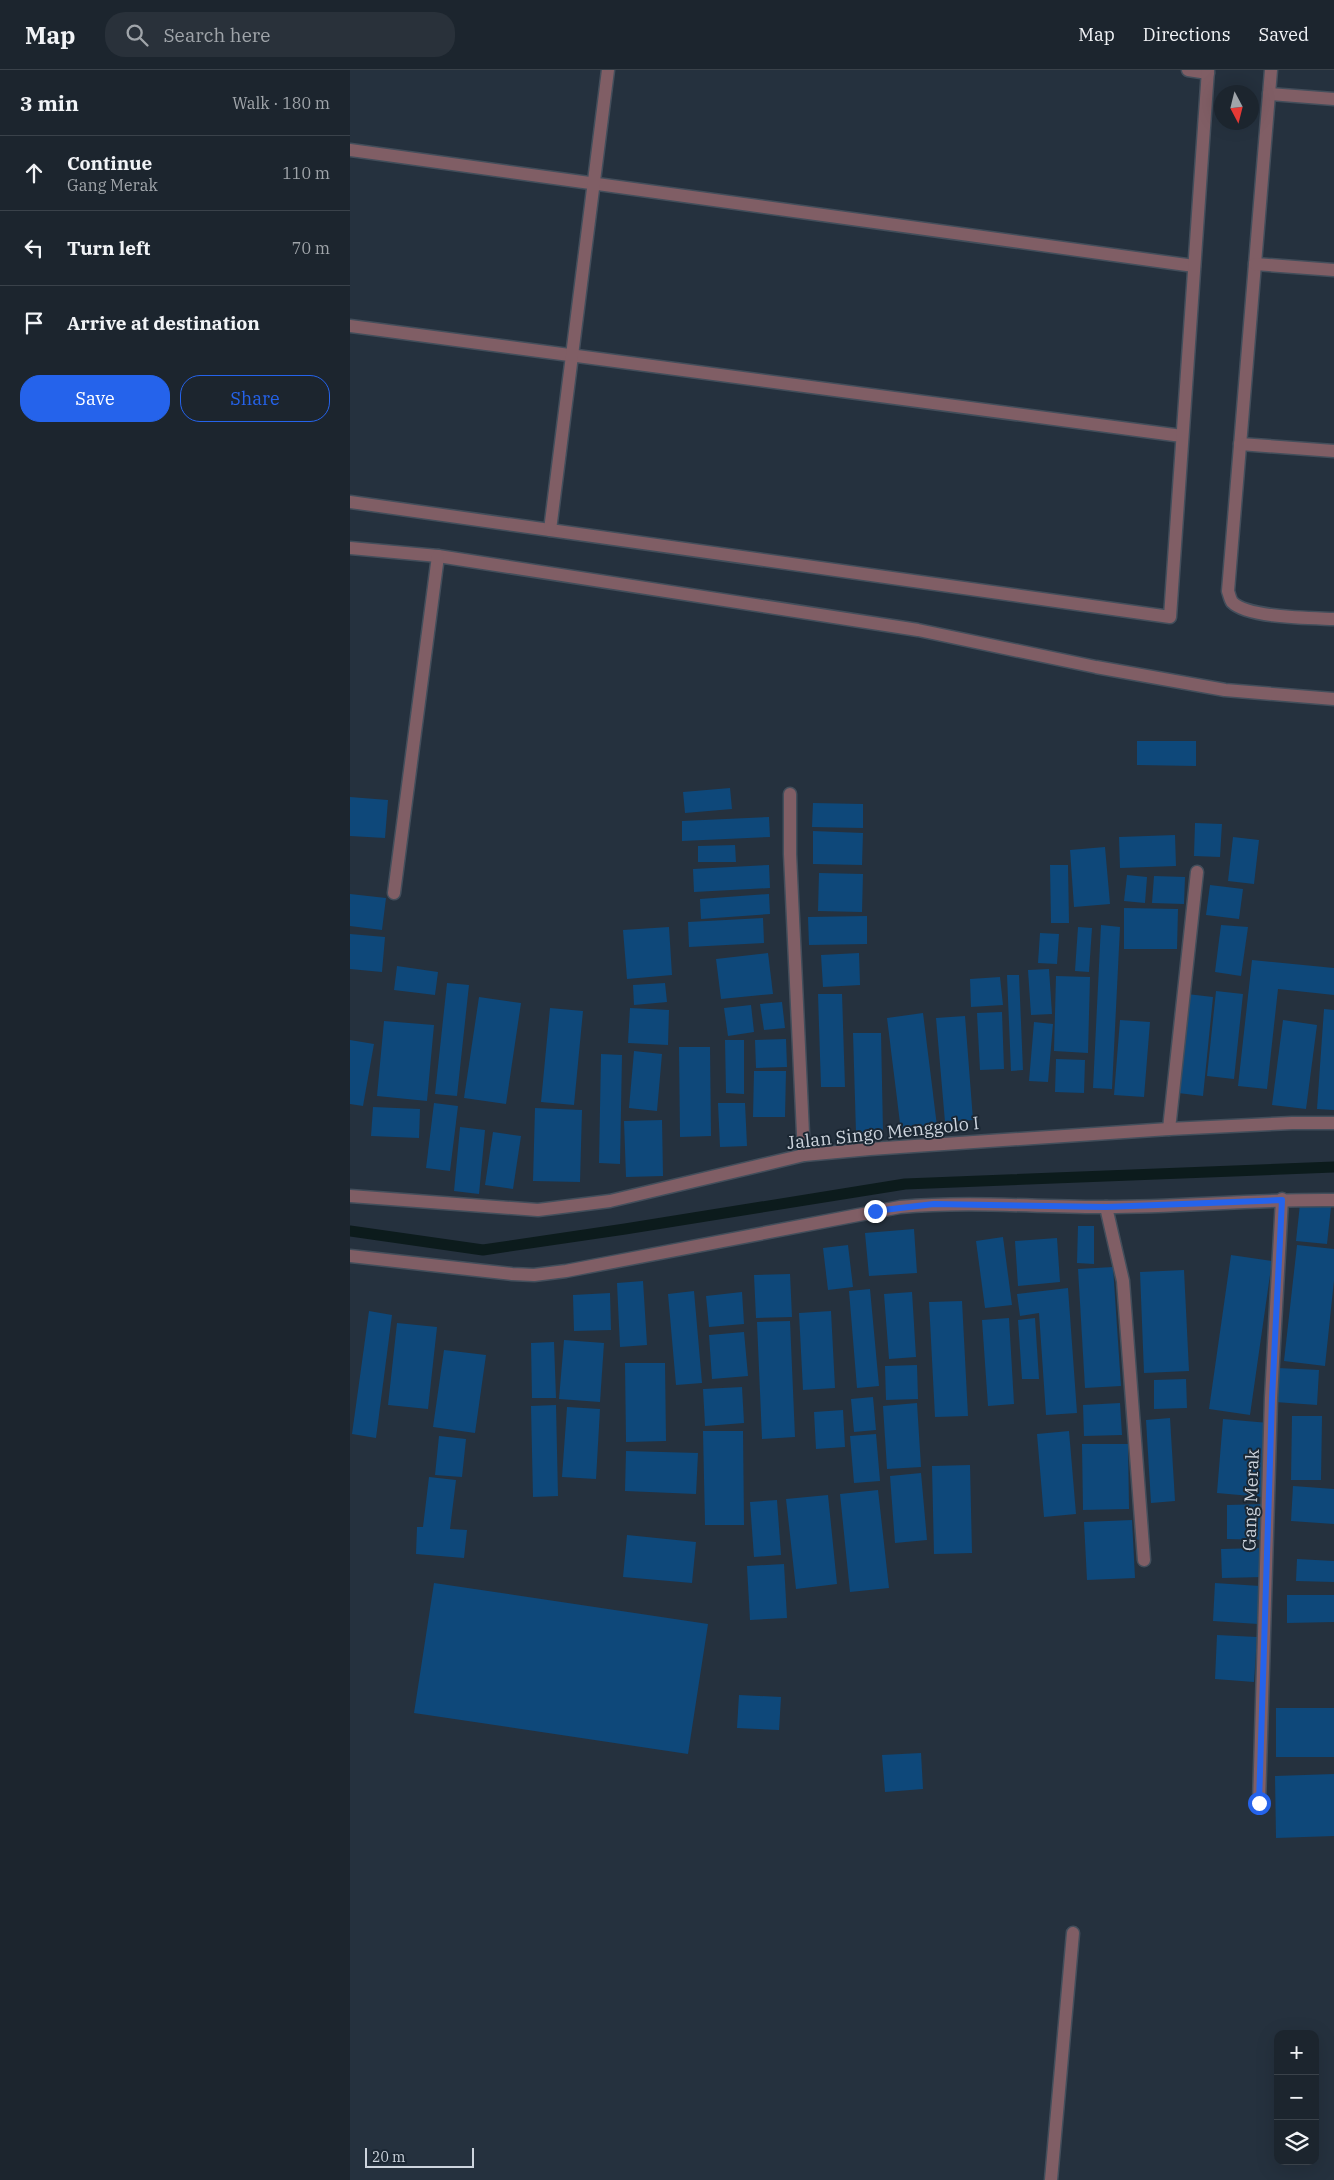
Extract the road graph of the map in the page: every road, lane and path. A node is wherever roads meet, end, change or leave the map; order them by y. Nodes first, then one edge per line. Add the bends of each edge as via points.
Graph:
1 (608, 70) edge
2 (1188, 70) edge
3 (1271, 70) edge
4 (1208, 71) edge
5 (1269, 94) junction
6 (1334, 99) edge
7 (350, 150) edge
8 (593, 183) junction
9 (1255, 264) junction
10 (1194, 266) junction
11 (1334, 270) edge
12 (350, 326) edge
13 (571, 356) junction
14 (1182, 436) junction
15 (1240, 444) junction
16 (1334, 451) edge
17 (350, 502) edge
18 (550, 530) junction
19 (350, 548) edge
20 (438, 556) junction
21 (1334, 619) edge
22 (1334, 699) edge
23 (790, 794) dead end
24 (1197, 872) dead end
25 (394, 892) dead end
26 (1334, 1123) edge
27 (1169, 1129) junction
28 (804, 1155) junction
29 (350, 1196) edge
30 (1282, 1200) junction
31 (1334, 1200) edge
32 (1106, 1207) junction
33 (350, 1256) edge
34 (1144, 1560) dead end
35 (1259, 1803) dead end
36 (1073, 1933) dead end
37 (1051, 2180) edge

1 - 8 street
2 - 4 street
3 - 5 street
4 - 10 street
5 - 6 street
5 - 9 street
7 - 8 street
8 - 10 street
8 - 13 street
9 - 11 street
9 - 15 street
10 - 14 street
12 - 13 street
13 - 14 street
13 - 18 street
14 - 18 street via 1170,617
15 - 16 street
15 - 21 street via 1228,591 1231,601 1243,610 1286,617
17 - 18 street
19 - 20 street
20 - 22 street via 918,630 1224,690
20 - 25 street
23 - 28 street
24 - 27 street
26 - 27 street, Jalan Singo Menggolo I
27 - 28 street, Jalan Singo Menggolo I
28 - 29 street, Jalan Singo Menggolo I via 610,1201 538,1210
30 - 31 street
30 - 32 street
30 - 35 street, Gang Merak via 1271,1408
32 - 33 street via 934,1204 900,1207 534,1275
32 - 34 street via 1123,1281
36 - 37 street

